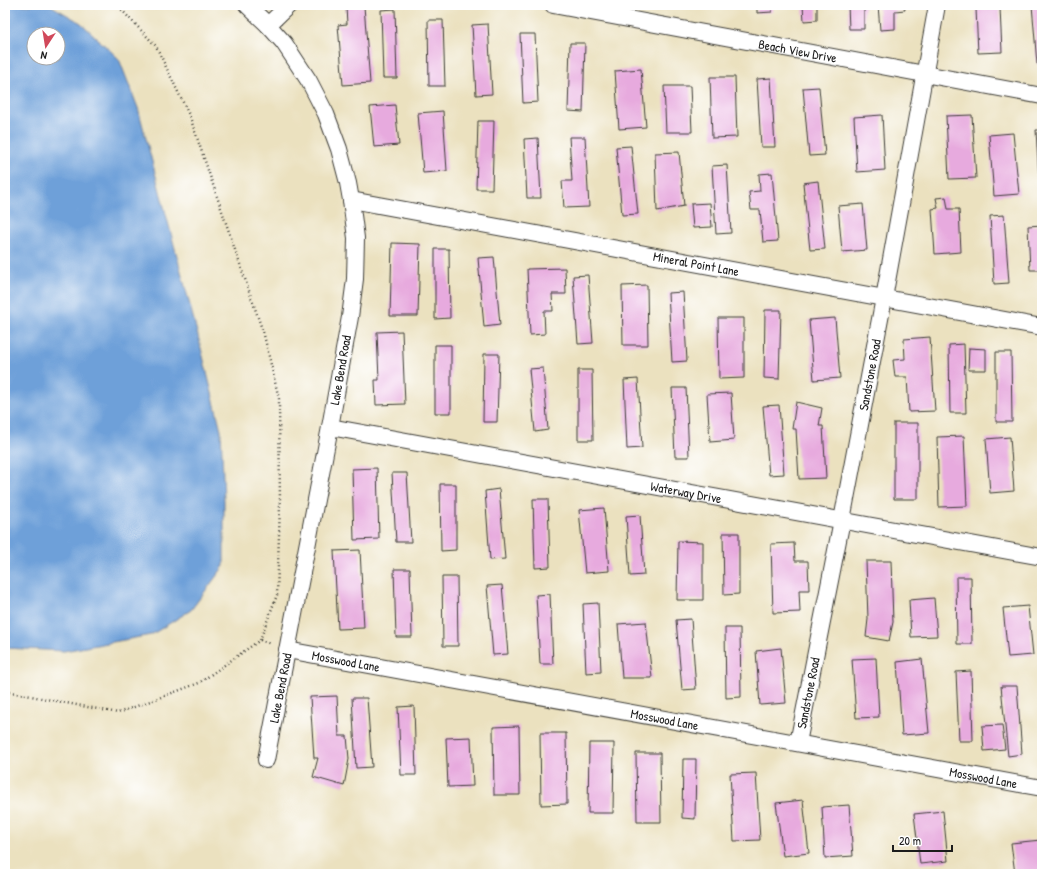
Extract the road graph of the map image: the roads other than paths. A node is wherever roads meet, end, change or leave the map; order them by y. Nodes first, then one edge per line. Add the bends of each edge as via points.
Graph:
1 (247, 5) edge
2 (289, 5) edge
3 (553, 5) edge
4 (937, 5) edge
5 (268, 25) junction
6 (924, 74) junction
7 (1042, 96) edge
8 (351, 200) junction
9 (884, 298) junction
10 (1042, 327) edge
11 (330, 427) junction
12 (842, 520) junction
13 (1042, 557) edge
14 (287, 650) junction
15 (798, 744) junction
16 (266, 760) dead end
17 (1042, 788) edge

1 - 5 street, Lake Bend Road
2 - 5 street
3 - 6 street, Beach View Drive
4 - 6 street, Sandstone Road
5 - 8 street, Lake Bend Road via 284,43 309,81 326,114 339,149
6 - 7 street, Beach View Drive
6 - 9 street, Sandstone Road
8 - 9 street, Mineral Point Lane
8 - 11 street, Lake Bend Road via 356,238 355,279
9 - 10 street, Mineral Point Lane
9 - 12 street, Sandstone Road
11 - 12 street, Waterway Drive
11 - 14 street, Lake Bend Road
12 - 13 street, Waterway Drive
12 - 15 street, Sandstone Road
14 - 15 street, Mosswood Lane
14 - 16 street, Lake Bend Road
15 - 17 street, Mosswood Lane

